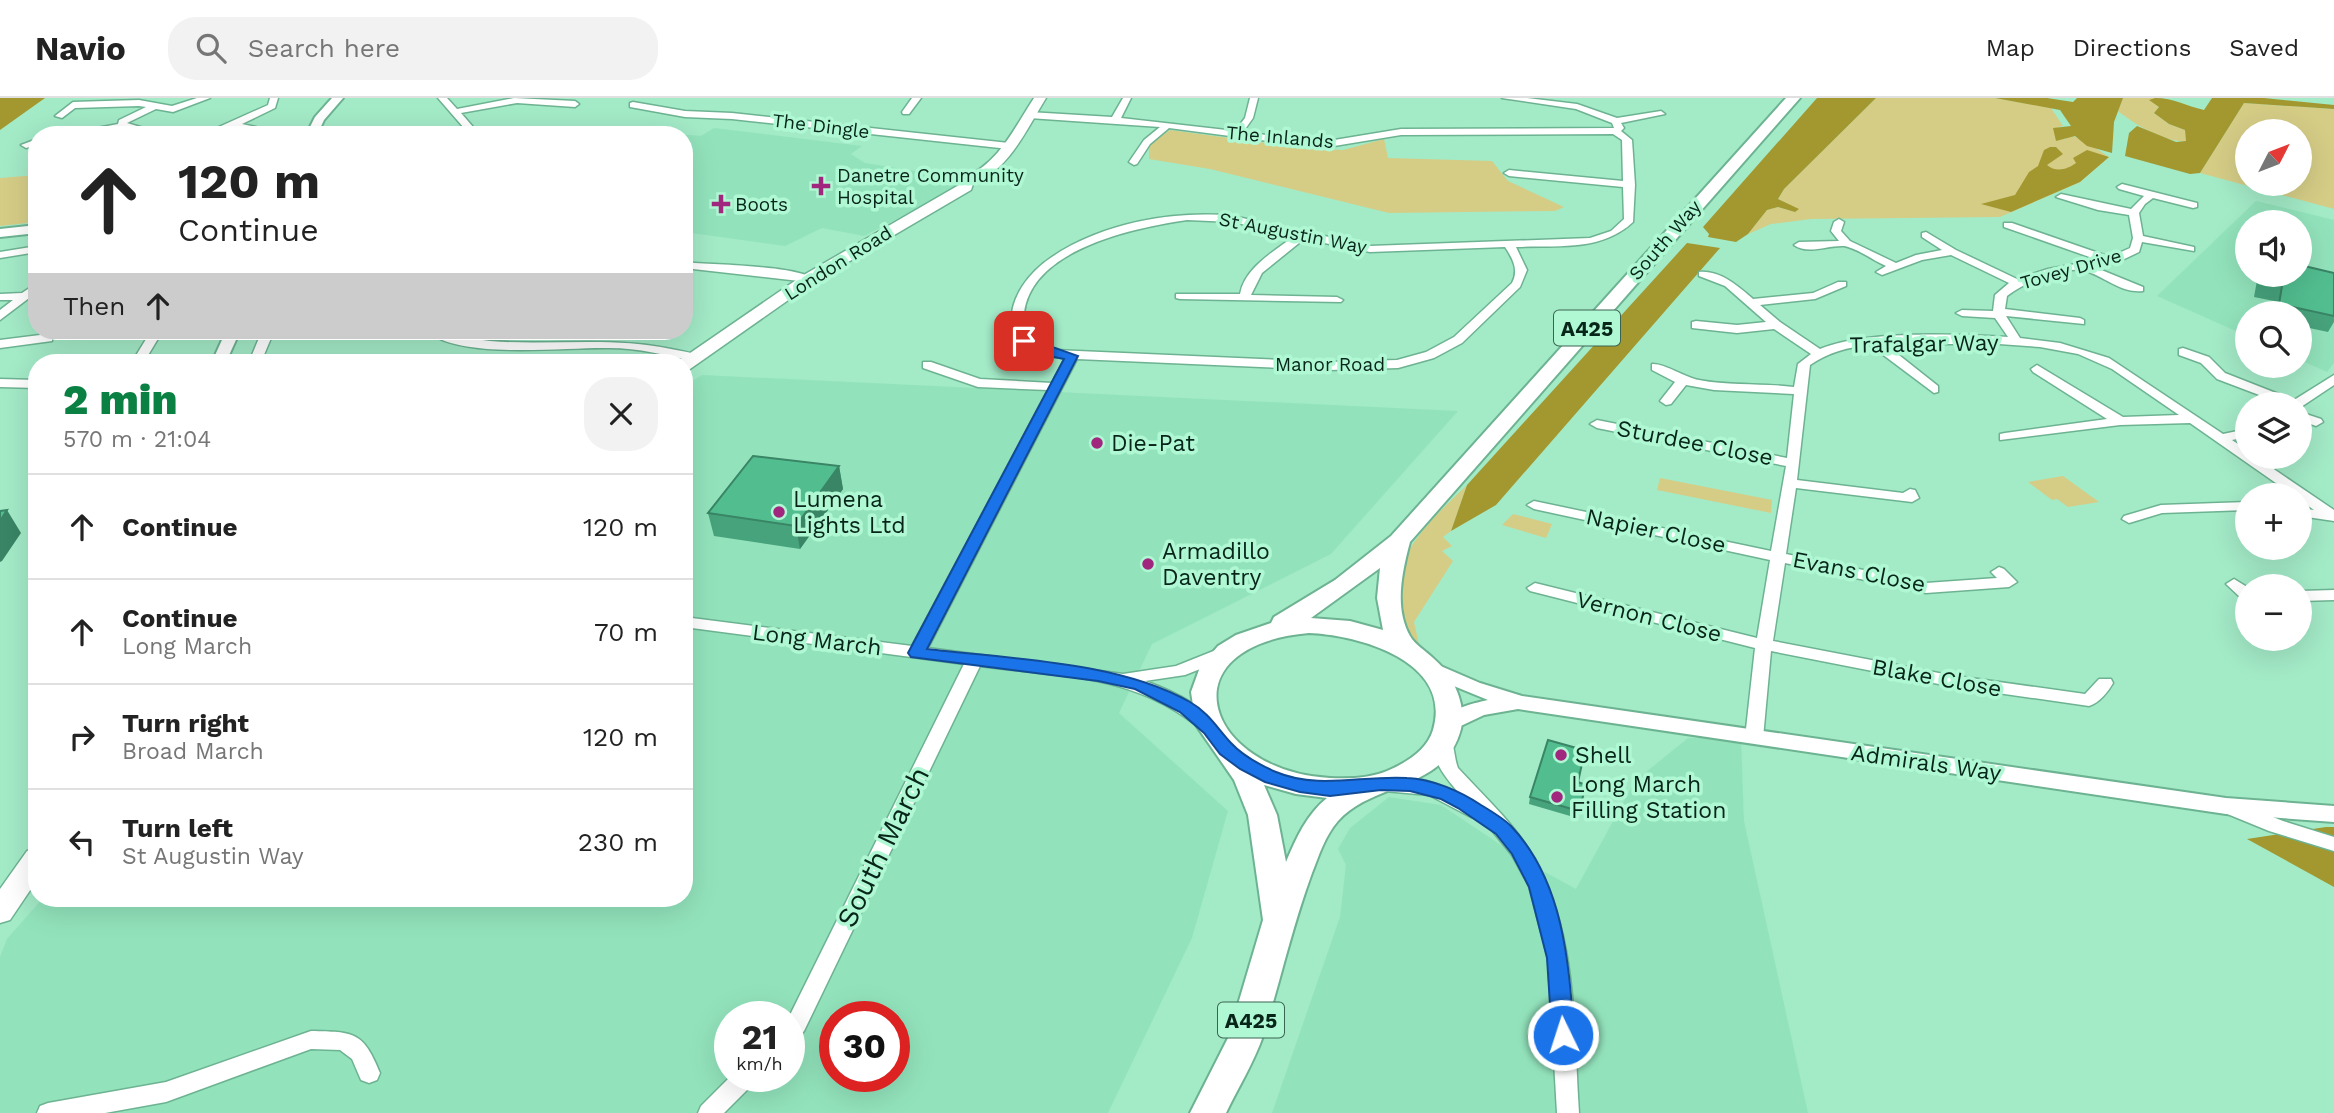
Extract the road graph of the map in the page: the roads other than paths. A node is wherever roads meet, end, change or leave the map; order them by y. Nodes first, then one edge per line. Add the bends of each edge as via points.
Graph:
1 (205, 98) edge
2 (274, 98) edge
3 (338, 98) edge
4 (442, 98) edge
5 (916, 98) edge
6 (1040, 98) edge
7 (1127, 98) edge
8 (1254, 98) edge
9 (1506, 98) edge
10 (1793, 98) edge
11 (527, 99) edge
12 (575, 104) dead end
13 (633, 105) edge
14 (153, 106) junction
15 (453, 112) junction
16 (906, 112) dead end
17 (1661, 114) dead end
18 (1028, 115) junction
19 (58, 116) dead end
20 (1115, 120) junction
21 (233, 124) junction
22 (1167, 125) junction
23 (123, 126) edge
24 (228, 126) edge
25 (243, 126) edge
26 (316, 126) edge
27 (468, 126) edge
28 (1616, 126) junction
29 (1237, 134) junction
30 (1009, 146) junction
31 (1134, 162) dead end
32 (1509, 173) dead end
33 (1630, 184) junction
34 (2122, 187) dead end
35 (2151, 195) junction
36 (2061, 197) dead end
37 (2193, 205) dead end
38 (2134, 213) junction
39 (1839, 222) dead end
40 (2008, 225) dead end
41 (28, 230) edge
42 (0, 233) edge
43 (1926, 235) dead end
44 (1301, 236) junction
45 (2138, 238) junction
46 (1846, 243) junction
47 (1799, 245) dead end
48 (1510, 246) junction
49 (2190, 249) dead end
50 (28, 251) edge
51 (1952, 252) junction
52 (0, 256) edge
53 (2113, 261) junction
54 (693, 266) edge
55 (1894, 266) junction
56 (2084, 267) junction
57 (1882, 272) dead end
58 (1703, 274) dead end
59 (808, 279) junction
60 (2017, 283) junction
61 (1842, 284) dead end
62 (2139, 289) dead end
63 (0, 296) edge
64 (26, 296) joint
65 (1180, 296) dead end
66 (1245, 298) junction
67 (1337, 300) dead end
68 (1751, 303) junction
69 (1962, 313) dead end
70 (1999, 313) junction
71 (0, 316) edge
72 (2080, 322) dead end
73 (1696, 325) dead end
74 (1776, 325) junction
75 (32, 340) edge
76 (456, 340) edge
77 (1873, 341) junction
78 (2018, 342) junction
79 (0, 344) edge
80 (2183, 352) dead end
81 (1818, 353) junction
82 (667, 354) edge
83 (1072, 356) junction
84 (693, 359) edge
85 (927, 365) dead end
86 (1656, 367) dead end
87 (2037, 369) dead end
88 (2334, 379) edge
89 (1682, 380) junction
90 (0, 383) edge
91 (28, 384) edge
92 (1057, 387) junction
93 (1934, 389) dead end
94 (1800, 391) junction
95 (2263, 392) edge
96 (2312, 393) edge
97 (1665, 401) dead end
98 (2192, 419) junction
99 (2312, 420) edge
100 (2120, 421) junction
101 (2316, 422) dead end
102 (1597, 424) dead end
103 (2235, 435) edge
104 (2005, 437) dead end
105 (2220, 438) junction
106 (1793, 463) junction
107 (1790, 482) junction
108 (1910, 493) dead end
109 (1534, 505) dead end
110 (2235, 506) edge
111 (2312, 514) edge
112 (2334, 517) edge
113 (2129, 519) dead end
114 (1399, 541) junction
115 (1778, 557) junction
116 (2000, 572) dead end
117 (1535, 588) dead end
118 (2334, 595) edge
119 (2312, 596) edge
120 (693, 623) edge
121 (1260, 635) junction
122 (1764, 644) junction
123 (1404, 649) junction
124 (1230, 651) junction
125 (916, 653) junction
126 (974, 661) junction
127 (1428, 668) junction
128 (1116, 678) junction
129 (2105, 683) dead end
130 (1520, 703) junction
131 (1446, 732) junction
132 (1754, 738) junction
133 (1218, 739) junction
134 (1371, 786) junction
135 (2226, 806) junction
136 (2334, 814) edge
137 (1503, 829) junction
138 (2334, 844) edge
139 (28, 871) edge
140 (2, 907) edge
141 (1278, 922) junction
142 (805, 1007) edge
143 (369, 1073) dead end
144 (730, 1092) edge
145 (105, 1108) edge
146 (48, 1113) edge
147 (709, 1113) edge
148 (1208, 1113) edge
149 (1568, 1113) edge

1 - 14 street via 173,109
2 - 21 street via 272,106
3 - 26 street
4 - 15 street
5 - 16 street
6 - 18 main road, London Road
7 - 20 street
8 - 29 street via 1249,118
9 - 28 street via 1577,107
10 - 114 main road, South Way / A425
11 - 12 street
11 - 15 street
13 - 30 street, The Dingle
14 - 19 street via 73,106
14 - 23 street via 128,117
15 - 27 street
17 - 28 street, The Inlands
18 - 20 street, The Inlands
18 - 30 main road, London Road
20 - 22 street, The Inlands
21 - 24 street
21 - 25 street
22 - 29 street, The Inlands
22 - 31 street via 1147,142
28 - 29 street, The Inlands via 1401,132 1322,145
28 - 33 street via 1627,140
30 - 59 main road, London Road via 976,179 966,182 967,187
32 - 33 street
33 - 48 street, St Augustin Way via 1629,220 1615,233 1577,244
34 - 35 street
35 - 37 street
35 - 38 street
36 - 38 street
38 - 45 street, Tovey Drive
39 - 46 street via 1836,232
40 - 53 street
41 - 42 street
43 - 51 street
44 - 48 street, St Augustin Way via 1370,249
44 - 66 street via 1252,276
44 - 83 street, St Augustin Way via 1230,219 1190,217 1113,234 1067,251 1022,289 1017,329 1024,341
45 - 49 street
45 - 53 street, Tovey Drive via 2135,250
46 - 47 street via 1814,251
46 - 55 street
48 - 83 street, Manor Road via 1522,270 1516,285 1458,340 1414,361 1362,367
50 - 52 street
51 - 55 street
51 - 60 street
53 - 56 street, Tovey Drive
54 - 59 street
55 - 57 street
56 - 60 street, Tovey Drive
56 - 62 street
58 - 68 street via 1728,284
59 - 84 main road, London Road
60 - 70 street, Tovey Drive via 2001,295
61 - 68 street via 1815,296
63 - 64 street
64 - 71 street
65 - 66 street
66 - 67 street
68 - 74 street
69 - 70 street
70 - 72 street
70 - 78 street, Tovey Drive
73 - 74 street via 1739,335
74 - 81 street
75 - 79 street
76 - 82 street via 613,344
77 - 78 street, Trafalgar Way
77 - 81 street, Trafalgar Way
77 - 93 street
78 - 98 street, Trafalgar Way via 2081,351 2109,361
80 - 95 street via 2205,360 2221,376
81 - 94 street, Trafalgar Way via 1804,364
83 - 92 street
85 - 92 street via 978,383
86 - 89 street
87 - 100 street
88 - 96 street
89 - 94 street via 1719,387
89 - 97 street
90 - 91 street
92 - 125 street
94 - 106 street, Trafalgar Way
98 - 100 street
98 - 105 street, Trafalgar Way
99 - 101 street
100 - 104 street
102 - 106 street, Sturdee Close
103 - 105 street
105 - 112 street, Trafalgar Way
106 - 107 street, Trafalgar Way
107 - 108 street via 1912,498
107 - 115 street, Trafalgar Way
109 - 115 street, Napier Close
110 - 113 street via 2161,509
111 - 112 street
114 - 121 main road, South Way / A425 via 1332,594
114 - 123 main road, South Way / A425 via 1388,602
115 - 116 street, Evans Close via 1926,588 2009,582
115 - 122 street, Trafalgar Way
117 - 122 street, Vernon Close
118 - 119 street
120 - 125 street, Long March
121 - 123 main road via 1288,627 1338,627 1378,636
121 - 124 main road
122 - 129 street, Blake Close via 2005,691 2089,700
122 - 132 street, Trafalgar Way
123 - 127 main road
124 - 128 street, Long March via 1179,671
124 - 133 main road via 1214,667 1205,686 1204,707
125 - 126 street, Long March
126 - 128 street, Long March
126 - 142 street, South March
127 - 130 street, Admirals Way
127 - 131 main road via 1446,695
128 - 133 street, Long March via 1173,699
130 - 131 street, Admirals Way via 1458,717
130 - 132 street, Admirals Way
131 - 134 main road via 1420,766
131 - 137 street via 1444,755 1450,771
132 - 135 street, Admirals Way
133 - 134 main road via 1246,765 1290,783 1330,789
133 - 141 main road, A425 via 1247,775 1261,807
134 - 137 street via 1410,784 1446,794
134 - 141 main road, A425 via 1328,813 1315,830
135 - 136 street, Admirals Way
135 - 138 street
137 - 149 street via 1539,886 1558,958
139 - 140 main road
141 - 148 main road, A425 via 1245,1039
143 - 145 street via 361,1053 344,1041 311,1040 166,1092
144 - 147 street
145 - 146 street

